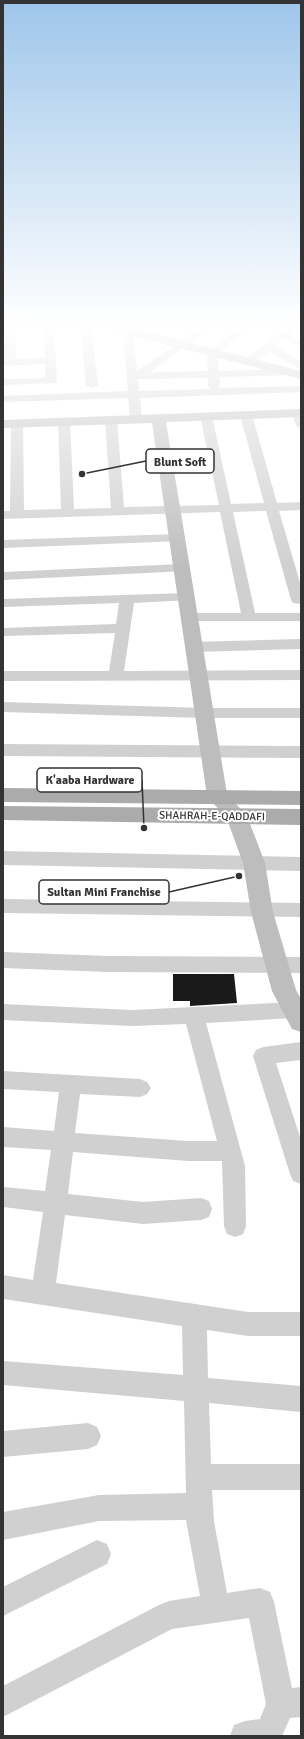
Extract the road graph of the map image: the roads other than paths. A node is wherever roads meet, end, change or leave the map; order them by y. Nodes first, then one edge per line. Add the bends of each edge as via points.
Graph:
1 (136, 408) edge
2 (246, 415) junction
3 (206, 416) junction
4 (300, 417) edge
5 (158, 418) junction
6 (136, 419) junction
7 (111, 420) junction
8 (64, 421) junction
9 (10, 423) edge
10 (301, 506) edge
11 (272, 507) junction
12 (226, 508) junction
13 (173, 510) junction
14 (118, 512) junction
15 (68, 513) junction
16 (3, 515) edge
17 (17, 515) junction
18 (177, 538) junction
19 (3, 544) edge
20 (182, 568) junction
21 (3, 576) edge
22 (186, 597) junction
23 (126, 599) junction
24 (298, 600) dead end
25 (3, 603) edge
26 (248, 616) junction
27 (189, 617) junction
28 (301, 617) edge
29 (123, 628) junction
30 (3, 632) edge
31 (301, 644) edge
32 (193, 647) junction
33 (301, 675) edge
34 (3, 676) edge
35 (116, 676) junction
36 (198, 676) junction
37 (3, 707) edge
38 (204, 713) junction
39 (301, 713) edge
40 (3, 750) edge
41 (210, 751) junction
42 (301, 752) edge
43 (3, 795) edge
44 (217, 796) junction
45 (301, 798) edge
46 (3, 813) edge
47 (236, 816) junction
48 (301, 817) edge
49 (3, 858) edge
50 (254, 863) junction
51 (301, 864) edge
52 (3, 906) edge
53 (261, 908) junction
54 (301, 910) edge
55 (3, 960) edge
56 (277, 965) junction
57 (301, 965) edge
58 (3, 1012) edge
59 (194, 1015) junction
60 (298, 1016) edge
61 (301, 1051) edge
62 (3, 1080) edge
63 (71, 1084) junction
64 (140, 1088) dead end
65 (3, 1137) edge
66 (63, 1142) junction
67 (230, 1151) junction
68 (301, 1174) edge
69 (3, 1196) edge
70 (54, 1202) junction
71 (201, 1209) dead end
72 (235, 1226) dead end
73 (3, 1287) edge
74 (43, 1293) junction
75 (194, 1315) junction
76 (301, 1324) edge
77 (3, 1373) edge
78 (196, 1389) junction
79 (301, 1400) edge
80 (88, 1436) dead end
81 (3, 1444) edge
82 (199, 1477) junction
83 (301, 1478) edge
84 (200, 1506) junction
85 (3, 1526) edge
86 (97, 1554) dead end
87 (3, 1602) edge
88 (216, 1608) junction
89 (3, 1702) edge
90 (291, 1703) edge
91 (245, 1736) edge

1 - 6 street
2 - 3 street
2 - 4 street
2 - 11 street
3 - 5 street
3 - 12 street
5 - 6 street
5 - 13 street
6 - 7 street
7 - 8 street
7 - 14 street
8 - 9 street
8 - 15 street
9 - 17 street
10 - 11 street
11 - 12 street
11 - 24 street
12 - 13 street
12 - 26 street
13 - 14 street
13 - 18 street
14 - 15 street
15 - 17 street
16 - 17 street
18 - 19 street
18 - 20 street
20 - 21 street
20 - 22 street
22 - 23 street
22 - 27 street
23 - 25 street
23 - 29 street
26 - 27 street
26 - 28 street
27 - 32 street
29 - 30 street
29 - 35 street
31 - 32 street
32 - 36 street
33 - 36 street
34 - 35 street
35 - 36 street
36 - 38 street
37 - 38 street
38 - 39 street
38 - 41 street
40 - 41 street
41 - 42 street
41 - 44 street
43 - 44 main road, SHAHRAH-E-QADDAFI
44 - 45 main road, SHAHRAH-E-QADDAFI
44 - 47 street
46 - 47 main road, SHAHRAH-E-QADDAFI
47 - 48 main road, SHAHRAH-E-QADDAFI
47 - 50 street
49 - 50 street
50 - 51 street
50 - 53 street
52 - 53 street
53 - 54 street
53 - 56 street
55 - 56 street via 108,964
56 - 57 street
56 - 60 street via 284,991
58 - 59 street via 132,1018
59 - 60 street
59 - 67 street
61 - 68 street via 263,1056
62 - 63 street
63 - 64 street
63 - 66 street
65 - 66 street
66 - 67 street via 188,1151
66 - 70 street
67 - 72 street via 234,1166
69 - 70 street
70 - 71 street via 143,1212
70 - 74 street
73 - 74 street
74 - 75 street
75 - 76 street via 248,1324
75 - 78 street
77 - 78 street
78 - 79 street
78 - 82 street
80 - 81 street
82 - 83 street
82 - 84 street
84 - 85 street via 99,1508
84 - 88 street via 200,1521
86 - 87 street
88 - 89 street via 169,1615
88 - 90 street via 260,1602
90 - 91 street via 269,1732

